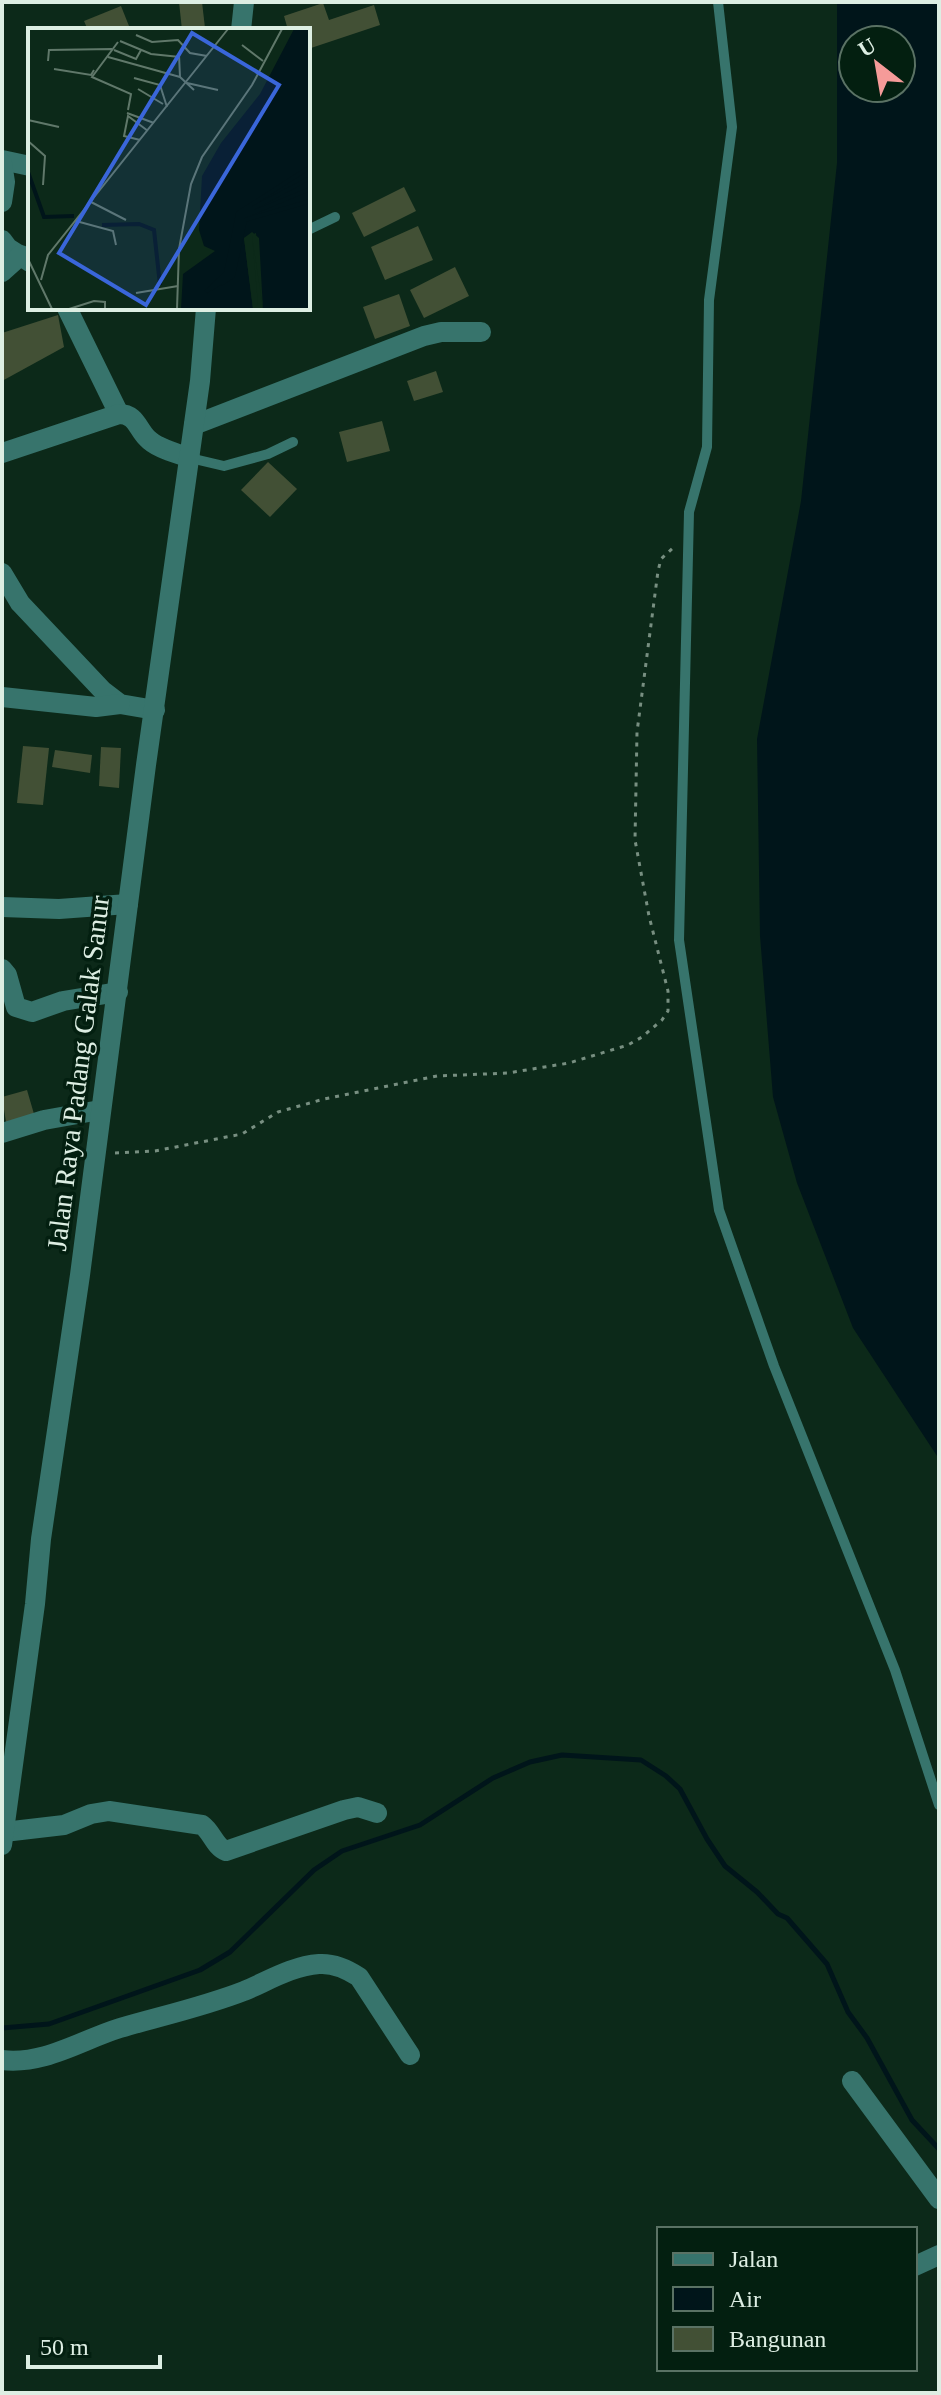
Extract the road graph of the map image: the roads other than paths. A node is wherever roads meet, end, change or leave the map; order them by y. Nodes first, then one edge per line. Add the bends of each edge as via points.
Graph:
1 (244, 2) edge
2 (718, 2) edge
3 (241, 28) edge
4 (2, 161) edge
5 (28, 166) edge
6 (2, 202) edge
7 (335, 217) dead end
8 (310, 229) edge
9 (2, 240) edge
10 (25, 259) edge
11 (2, 272) edge
12 (68, 310) edge
13 (206, 310) edge
14 (481, 332) dead end
15 (119, 414) junction
16 (194, 425) junction
17 (293, 442) dead end
18 (2, 453) edge
19 (190, 458) junction
20 (2, 573) edge
21 (2, 697) edge
22 (120, 704) junction
23 (155, 710) junction
24 (128, 904) junction
25 (2, 907) edge
26 (2, 969) edge
27 (118, 992) junction
28 (100, 1110) junction
29 (2, 1133) edge
30 (939, 1805) edge
31 (377, 1813) dead end
32 (3, 1838) edge
33 (410, 2055) dead end
34 (2, 2060) edge
35 (852, 2081) dead end
36 (939, 2199) edge
37 (939, 2255) edge
38 (917, 2265) edge

1 - 3 street
2 - 30 lane via 732,127 709,300 707,447 689,512 679,940 719,1210 774,1366 895,1670
4 - 5 street
4 - 6 street
7 - 8 lane
9 - 10 street
10 - 11 street
12 - 15 street
13 - 16 street, Jalan Raya Padang Galak Sanur
14 - 16 street via 424,336
15 - 18 street
15 - 19 street via 132,417 152,442
16 - 19 street, Jalan Raya Padang Galak Sanur
17 - 19 lane via 224,466
19 - 23 street, Jalan Raya Padang Galak Sanur
20 - 22 street via 20,603
21 - 22 street via 96,707
22 - 23 street
23 - 24 street, Jalan Raya Padang Galak Sanur
24 - 25 street
24 - 27 street, Jalan Raya Padang Galak Sanur
26 - 27 street via 16,1007 25,1011
27 - 28 street, Jalan Raya Padang Galak Sanur
28 - 29 street
28 - 32 street, Jalan Raya Padang Galak Sanur
31 - 32 street via 358,1807 344,1810 226,1851 202,1825 116,1811
33 - 34 street via 359,1977 321,1963 49,2056
35 - 36 street
37 - 38 street

